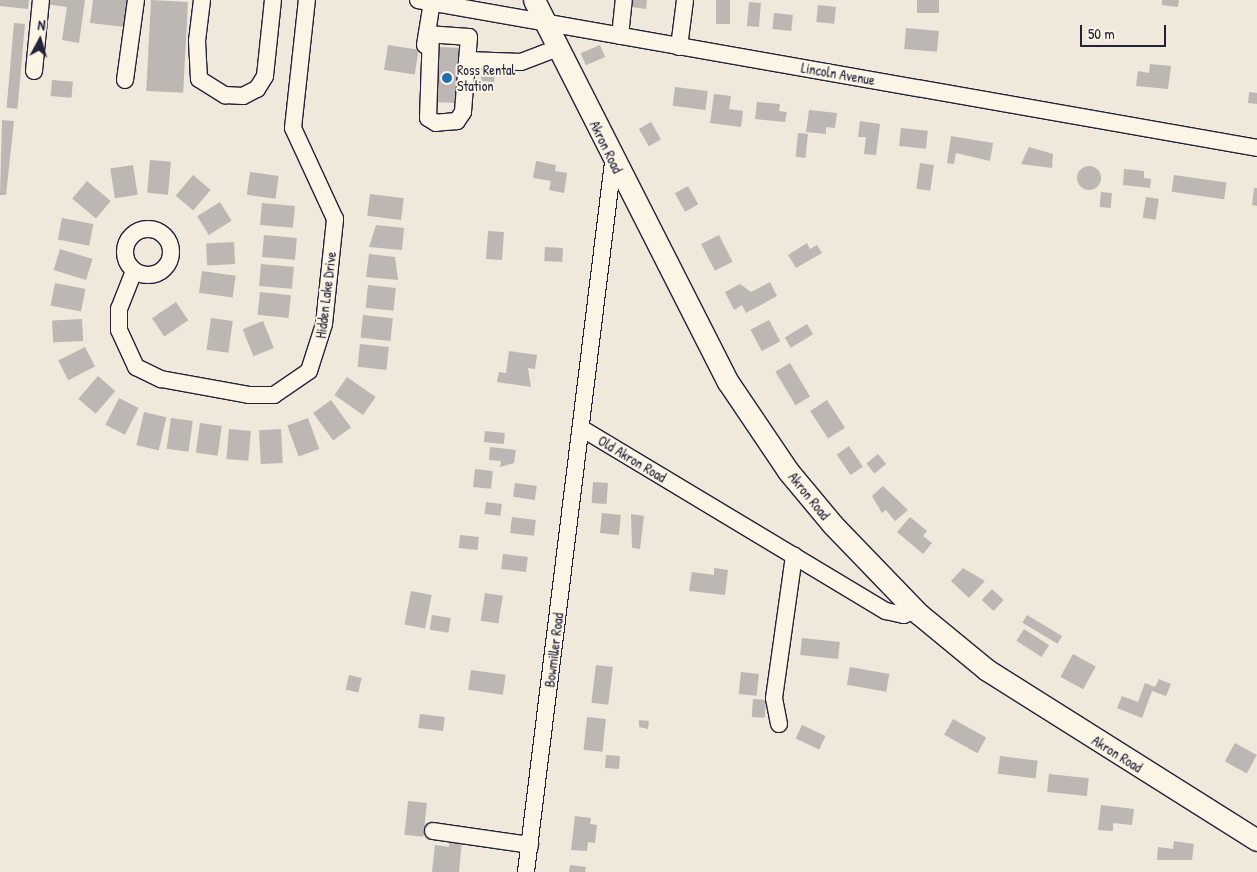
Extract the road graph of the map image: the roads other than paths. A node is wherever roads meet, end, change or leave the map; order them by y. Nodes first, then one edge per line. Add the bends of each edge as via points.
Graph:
1 (41, 0) edge
2 (136, 0) edge
3 (202, 0) edge
4 (271, 0) edge
5 (307, 0) edge
6 (534, 0) edge
7 (624, 0) edge
8 (684, 0) edge
9 (425, 1) edge
10 (471, 9) junction
11 (545, 23) junction
12 (429, 34) junction
13 (620, 36) junction
14 (469, 37) junction
15 (679, 47) junction
16 (558, 48) junction
17 (467, 60) junction
18 (34, 71) dead end
19 (125, 80) dead end
20 (416, 104) dead end
21 (1257, 148) edge
22 (613, 162) junction
23 (134, 271) dead end
24 (581, 428) junction
25 (794, 555) junction
26 (915, 610) junction
27 (779, 724) dead end
28 (433, 831) dead end
29 (1257, 840) edge
30 (530, 845) junction
31 (526, 872) edge

1 - 18 street
2 - 19 street
3 - 4 street via 197,41 199,79 224,95 243,96 257,89 265,76
5 - 23 street, Hidden Lake Drive via 293,128 335,218 324,324 309,371 274,395 248,395 160,379 136,367 119,330 119,309
6 - 11 main road, Akron Road
7 - 13 street
8 - 15 street
9 - 10 street, Lincoln Avenue
9 - 12 street
10 - 11 street, Lincoln Avenue
10 - 14 street
11 - 13 street, Lincoln Avenue
11 - 16 main road, Akron Road
12 - 14 street
12 - 17 street via 427,97 431,122 449,123 462,117
12 - 20 street
13 - 15 street, Lincoln Avenue
14 - 17 street
15 - 21 street, Lincoln Avenue
16 - 17 street via 521,62
16 - 22 main road, Akron Road
22 - 24 street
22 - 26 main road, Akron Road via 744,408 833,525
24 - 25 street, Old Akron Road
24 - 30 street, Bowmiller Road
25 - 26 street, Old Akron Road via 891,613 904,616
25 - 27 street via 774,698
26 - 29 main road, Akron Road via 1012,688
28 - 30 street
30 - 31 street, Bowmiller Road

